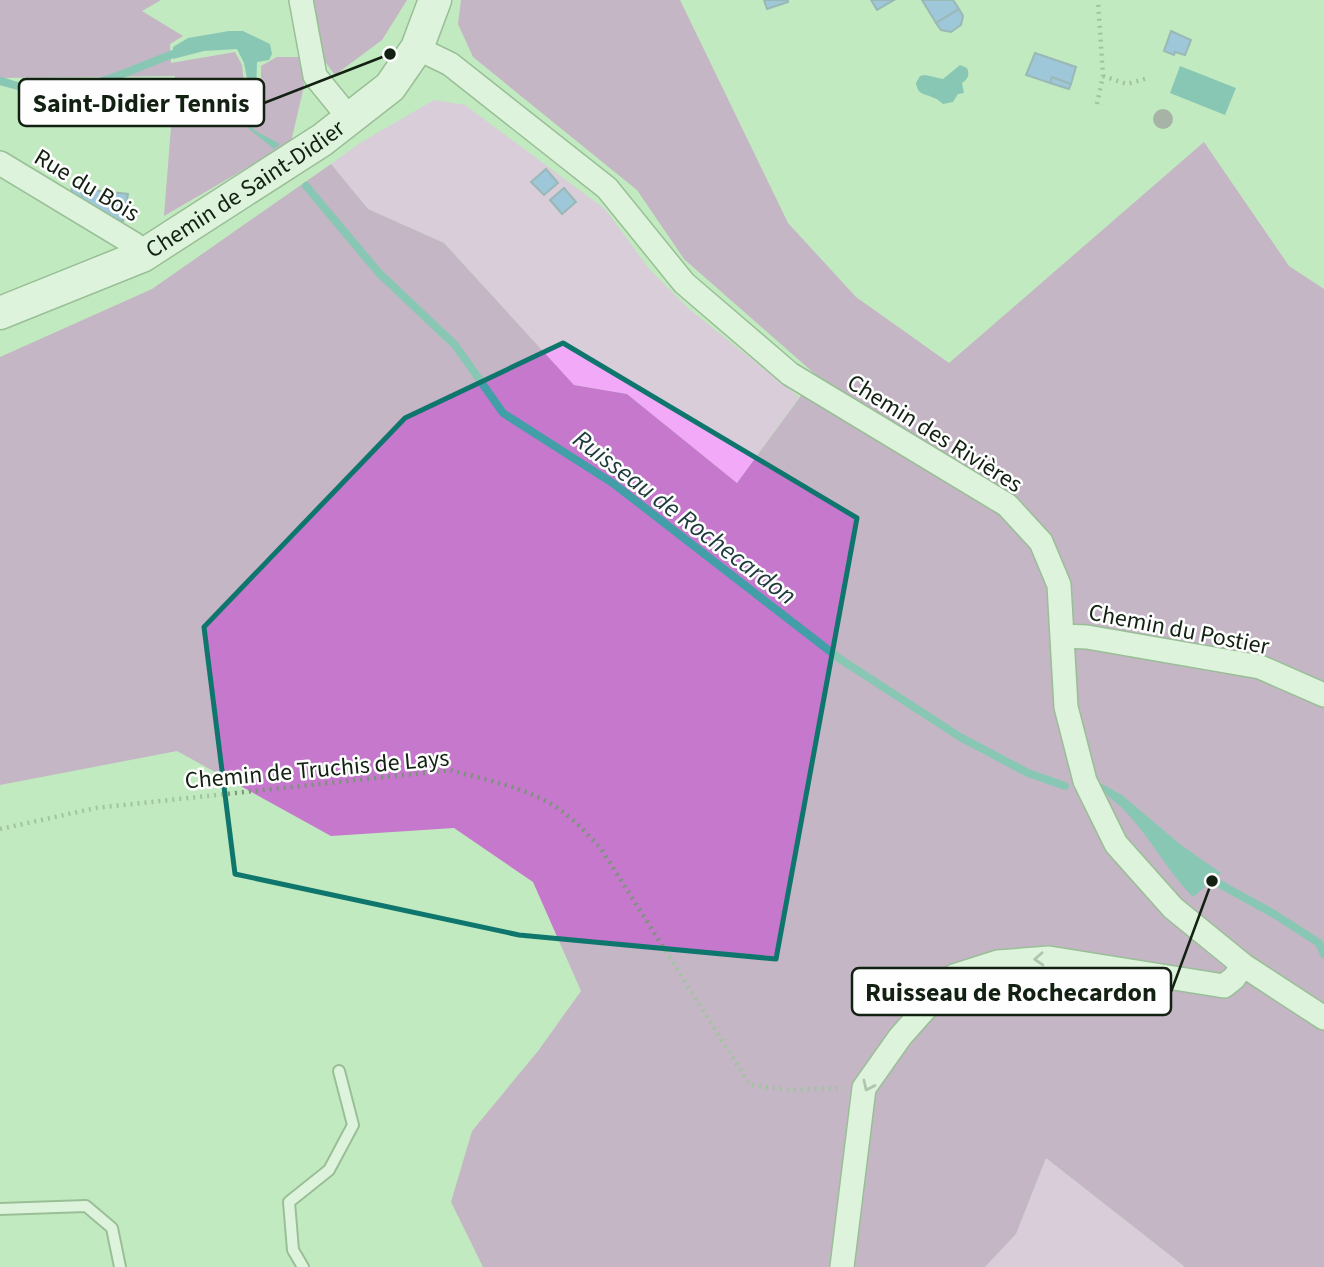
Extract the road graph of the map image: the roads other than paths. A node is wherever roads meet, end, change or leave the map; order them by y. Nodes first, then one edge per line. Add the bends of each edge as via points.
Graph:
1 (301, 0) edge
2 (435, 0) edge
3 (417, 48) junction
4 (350, 119) junction
5 (0, 163) edge
6 (142, 256) junction
7 (0, 313) edge
8 (1063, 636) junction
9 (1324, 695) edge
10 (1243, 965) junction
11 (1324, 1018) edge
12 (339, 1071) dead end
13 (0, 1209) edge
14 (120, 1267) edge
15 (303, 1267) edge
16 (842, 1267) edge

1 - 4 street via 315,76
2 - 3 street, Chemin de Saint-Didier
3 - 4 street, Chemin de Saint-Didier via 390,87
3 - 8 street, Chemin des Rivières via 450,64 607,188 684,283 790,374 1007,505 1041,541 1059,585
4 - 6 street, Chemin de Saint-Didier
5 - 6 street, Rue du Bois via 134,244
6 - 7 street, Chemin de Saint-Didier
8 - 9 street, Chemin du Postier via 1260,667
8 - 10 street, Chemin des Rivières via 1066,707 1084,782 1116,844 1172,908
10 - 11 street, Chemin des Rivières
10 -> 16 street via 1224,986 1049,958 998,962 954,976 900,1037 864,1088
12 - 15 lane via 353,1125 329,1170 289,1202 293,1250
13 - 14 lane via 86,1206 112,1228

